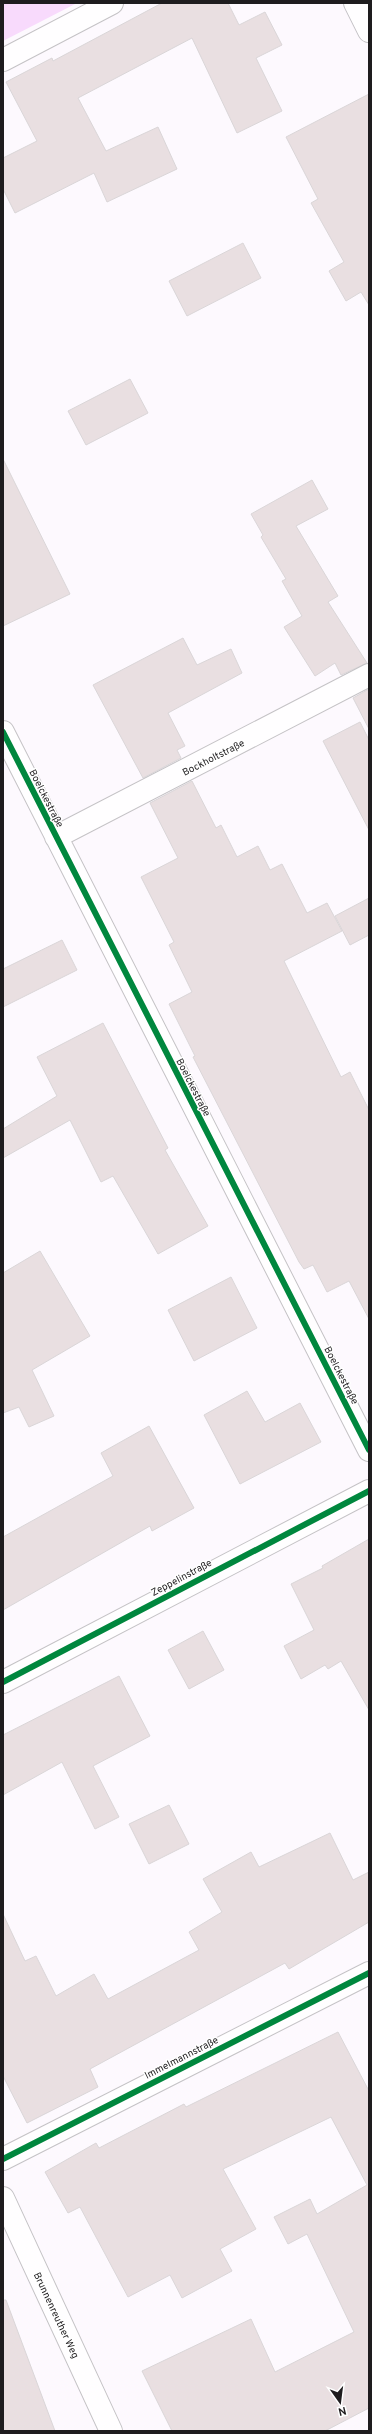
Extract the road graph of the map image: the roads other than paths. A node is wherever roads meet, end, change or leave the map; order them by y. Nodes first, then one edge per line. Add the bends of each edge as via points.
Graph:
1 (112, 3) edge
2 (355, 3) edge
3 (369, 31) edge
4 (3, 60) edge
5 (369, 675) edge
6 (3, 732) edge
7 (56, 837) junction
8 (369, 1450) edge
9 (369, 1490) edge
10 (3, 1682) edge
11 (369, 1973) edge
12 (3, 2159) edge
13 (3, 2198) edge
14 (111, 2431) edge

1 - 4 street
2 - 3 street
5 - 7 street, Bockholtstraße
6 - 7 street, Boelckestraße
7 - 8 street, Boelckestraße
9 - 10 street, Zeppelinstraße
11 - 12 street, Immelmannstraße
13 - 14 street, Brunnenreuther Weg

